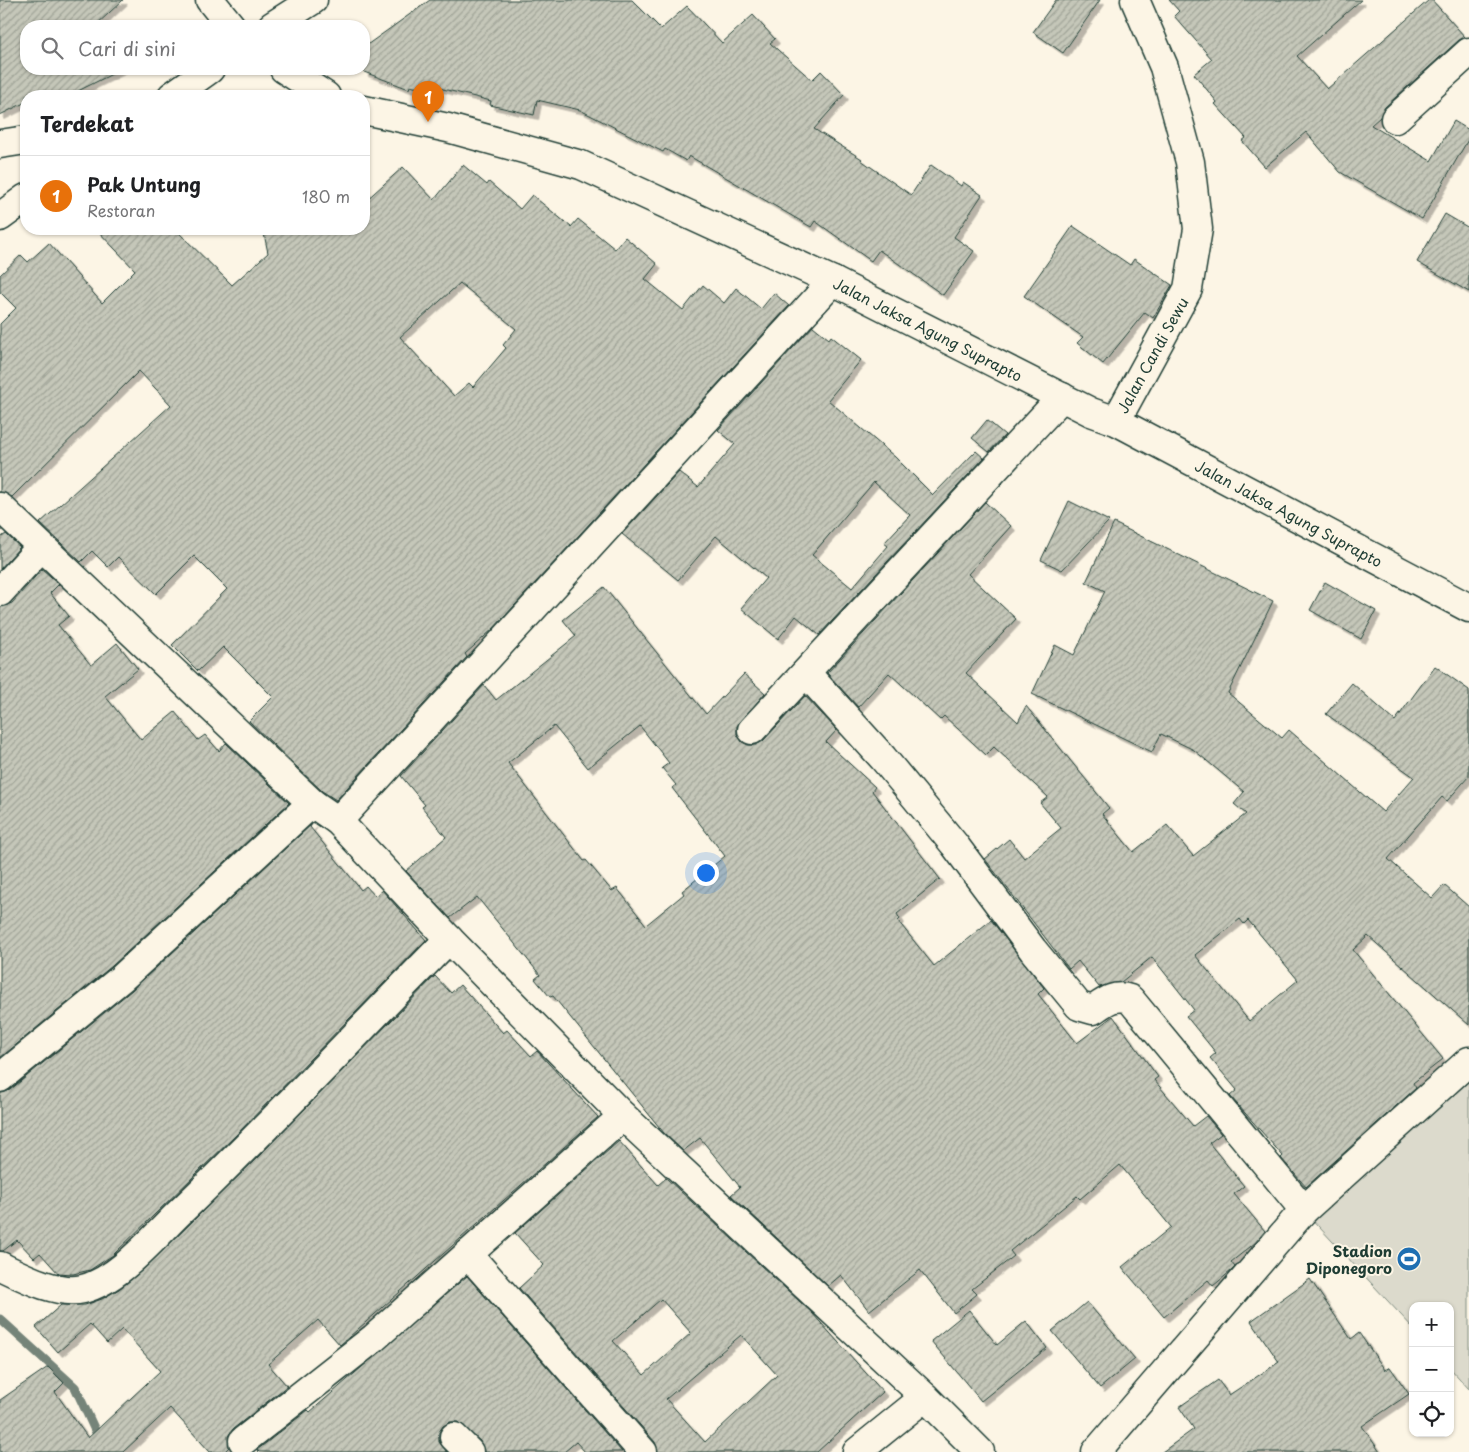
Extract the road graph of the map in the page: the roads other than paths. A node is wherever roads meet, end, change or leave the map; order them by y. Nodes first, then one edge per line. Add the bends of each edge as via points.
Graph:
1 (210, 0) edge
2 (312, 0) edge
3 (1135, 0) edge
4 (227, 20) edge
5 (281, 20) edge
6 (1469, 52) edge
7 (202, 75) edge
8 (293, 75) edge
9 (180, 90) edge
10 (317, 90) edge
11 (370, 111) edge
12 (1394, 119) dead end
13 (20, 141) edge
14 (0, 144) edge
15 (20, 202) edge
16 (0, 216) edge
17 (833, 281) junction
18 (1062, 397) junction
19 (1116, 421) junction
20 (0, 507) edge
21 (41, 547) junction
22 (0, 592) edge
23 (1469, 608) edge
24 (806, 673) junction
25 (752, 730) dead end
26 (312, 803) junction
27 (338, 820) junction
28 (448, 939) junction
29 (1469, 1062) edge
30 (0, 1078) edge
31 (623, 1116) junction
32 (1304, 1210) junction
33 (468, 1254) junction
34 (0, 1266) edge
35 (925, 1397) junction
36 (243, 1441) dead end
37 (643, 1452) edge
38 (857, 1452) edge
39 (980, 1452) edge
40 (1096, 1452) edge

1 - 4 street
2 - 5 street
3 - 19 street, Jalan Candi Sewu via 1164,67 1190,162 1198,229 1188,290
6 - 12 street
7 - 9 street
8 - 10 street
11 - 17 street, Jalan Jaksa Agung Suprapto via 448,128 581,165
13 - 14 street
15 - 16 street
17 - 18 street, Jalan Jaksa Agung Suprapto
17 - 27 street
18 - 19 street, Jalan Jaksa Agung Suprapto
18 - 24 street
19 - 23 street, Jalan Jaksa Agung Suprapto
20 - 21 street
21 - 22 street
21 - 26 street
24 - 25 street
24 - 32 street via 889,765 954,844 1079,1006 1093,1010 1109,999 1120,996 1130,999
26 - 27 street
26 - 30 street via 122,978
27 - 28 street
28 - 31 street
28 - 34 street via 242,1152 105,1279 74,1290 39,1282
29 - 32 street
31 - 33 street
31 - 35 street
32 - 40 street
33 - 36 street via 374,1338
33 - 37 street
35 - 38 street
35 - 39 street

